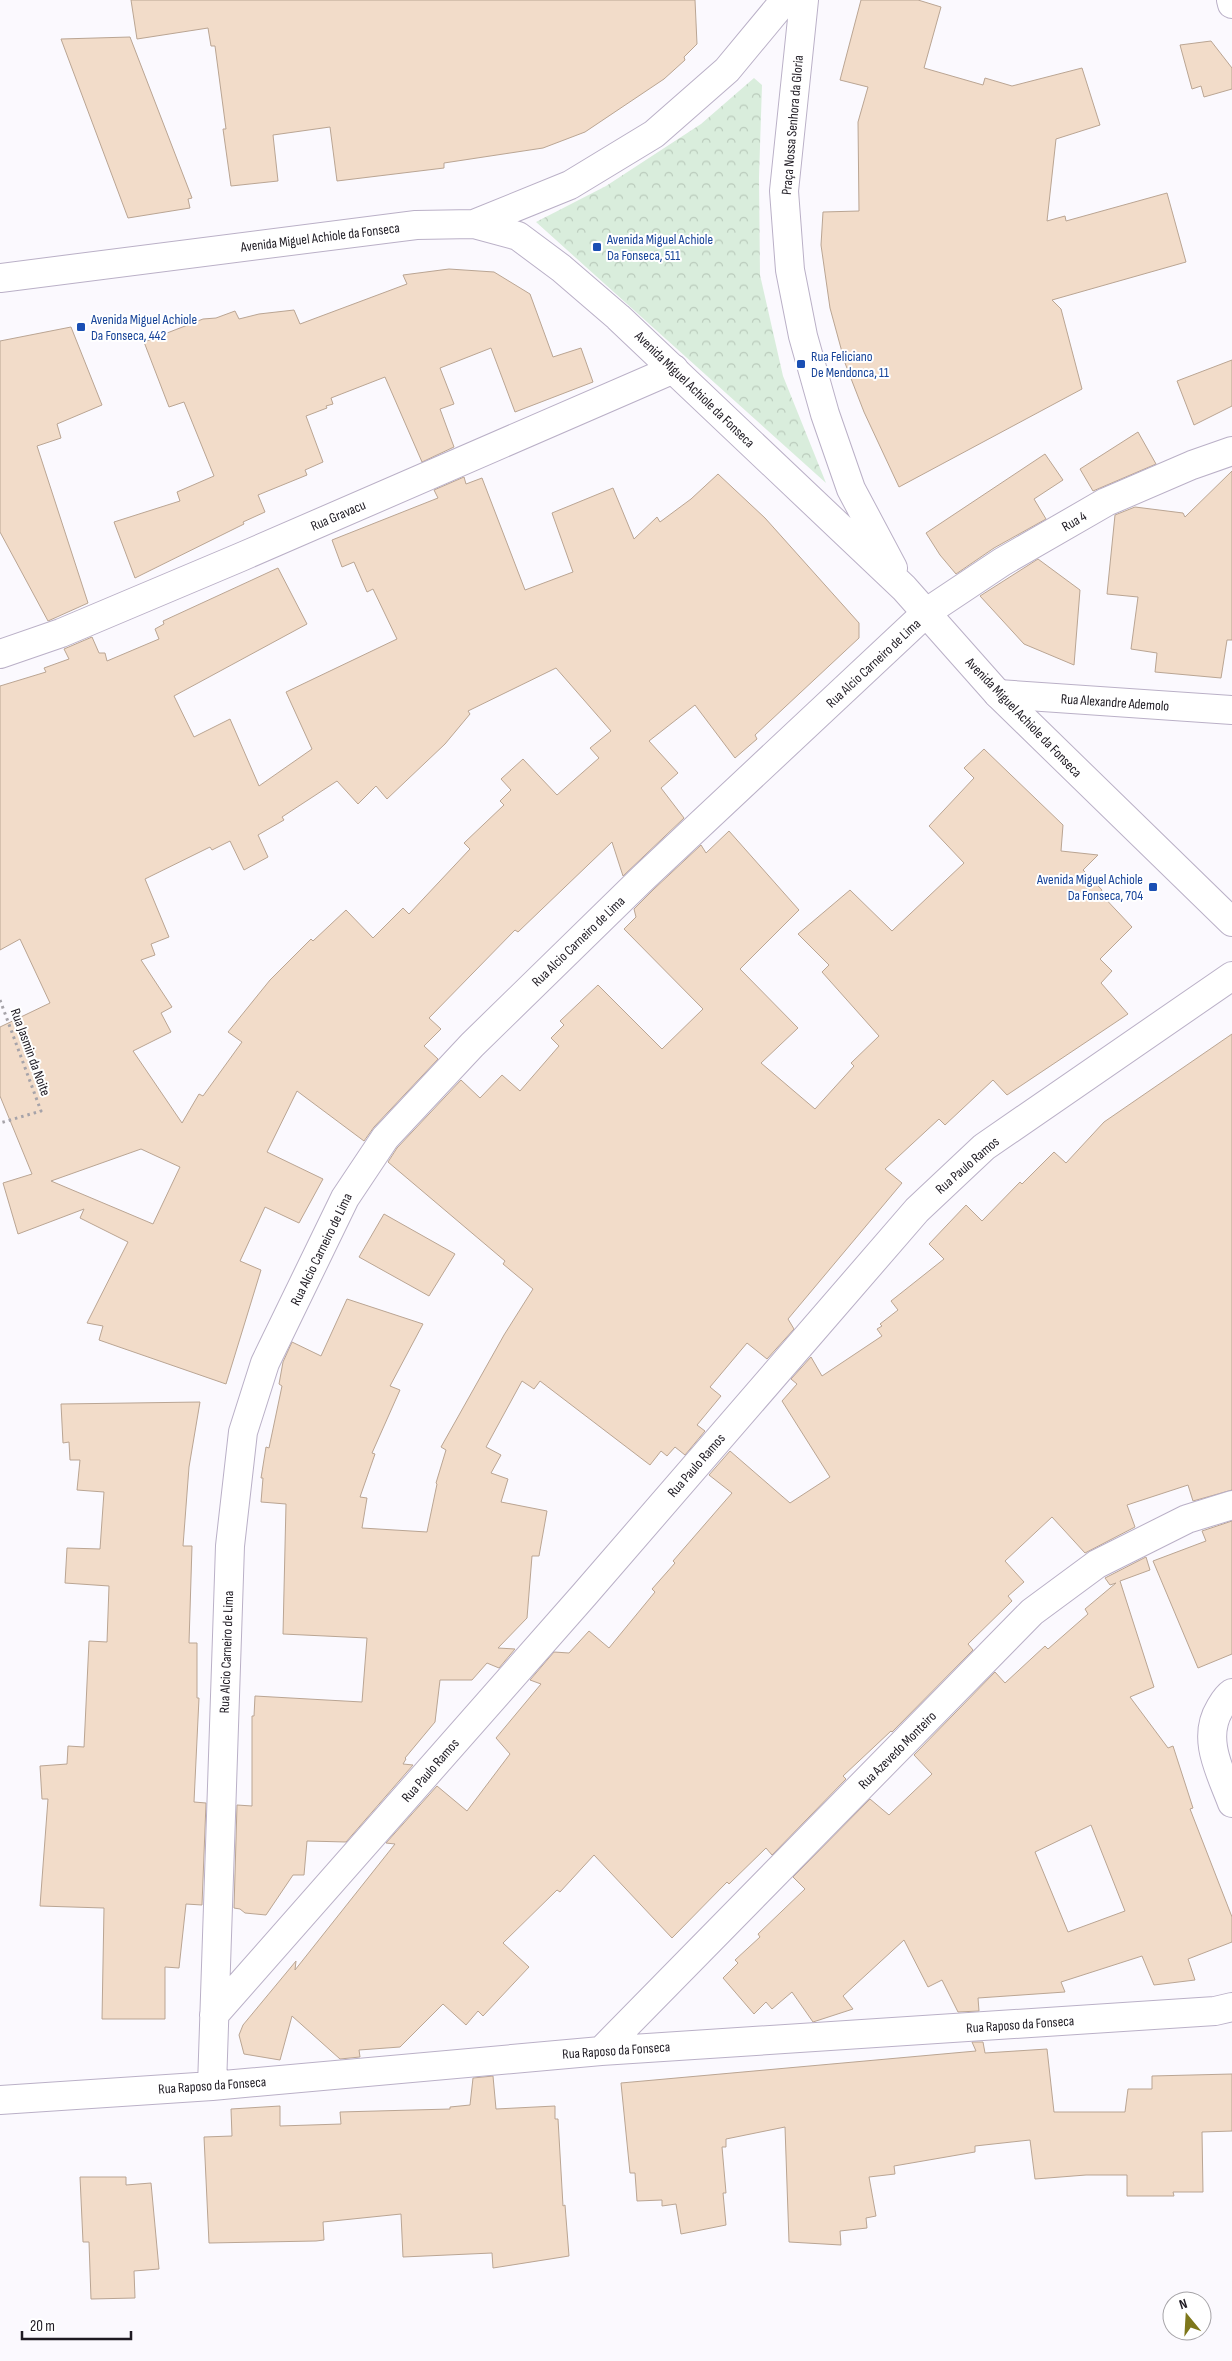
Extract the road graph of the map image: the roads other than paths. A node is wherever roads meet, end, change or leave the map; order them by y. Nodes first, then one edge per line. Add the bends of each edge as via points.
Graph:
1 (785, 0) edge
2 (804, 0) edge
3 (1230, 0) edge
4 (1232, 4) edge
5 (474, 224) junction
6 (0, 278) edge
7 (674, 369) junction
8 (1232, 451) edge
9 (904, 588) junction
10 (927, 612) junction
11 (0, 654) edge
12 (998, 694) junction
13 (1232, 710) edge
14 (1232, 922) edge
15 (1232, 976) edge
16 (1232, 1505) edge
17 (1232, 1693) edge
18 (1232, 1803) edge
19 (1232, 2007) edge
20 (214, 2015) junction
21 (601, 2051) junction
22 (212, 2086) junction
23 (0, 2100) edge

1 - 5 street via 727,70 654,134 570,185
2 - 9 street, Praça Nossa Senhora da Gloria via 784,191 790,270 803,336 851,489
3 - 4 street
5 - 6 street, Avenida Miguel Achiole da Fonseca via 416,225
5 - 7 street, Avenida Miguel Achiole da Fonseca via 518,236 618,317
7 - 9 street, Avenida Miguel Achiole da Fonseca
7 - 11 street, Rua Gravacu via 232,561 61,633
8 - 10 street, Rua 4 via 1106,502 1002,562
9 - 10 street, Avenida Miguel Achiole da Fonseca
10 - 12 street, Avenida Miguel Achiole da Fonseca
10 - 20 street, Rua Alcio Carneiro de Lima via 643,878 472,1045 385,1138 345,1198 264,1362 243,1432 230,1546
12 - 13 street, Rua Alexandre Ademolo
12 - 14 street, Avenida Miguel Achiole da Fonseca
15 - 20 street, Rua Paulo Ramos via 984,1147 917,1210
16 - 21 street, Rua Azevedo Monteiro via 1187,1519 1097,1564 1032,1612
17 - 18 street via 1214,1719 1211,1744
19 - 21 street, Rua Raposo da Fonseca via 1205,2012
20 - 22 street, Rua Alcio Carneiro de Lima
21 - 22 street, Rua Raposo da Fonseca
22 - 23 street, Rua Raposo da Fonseca

